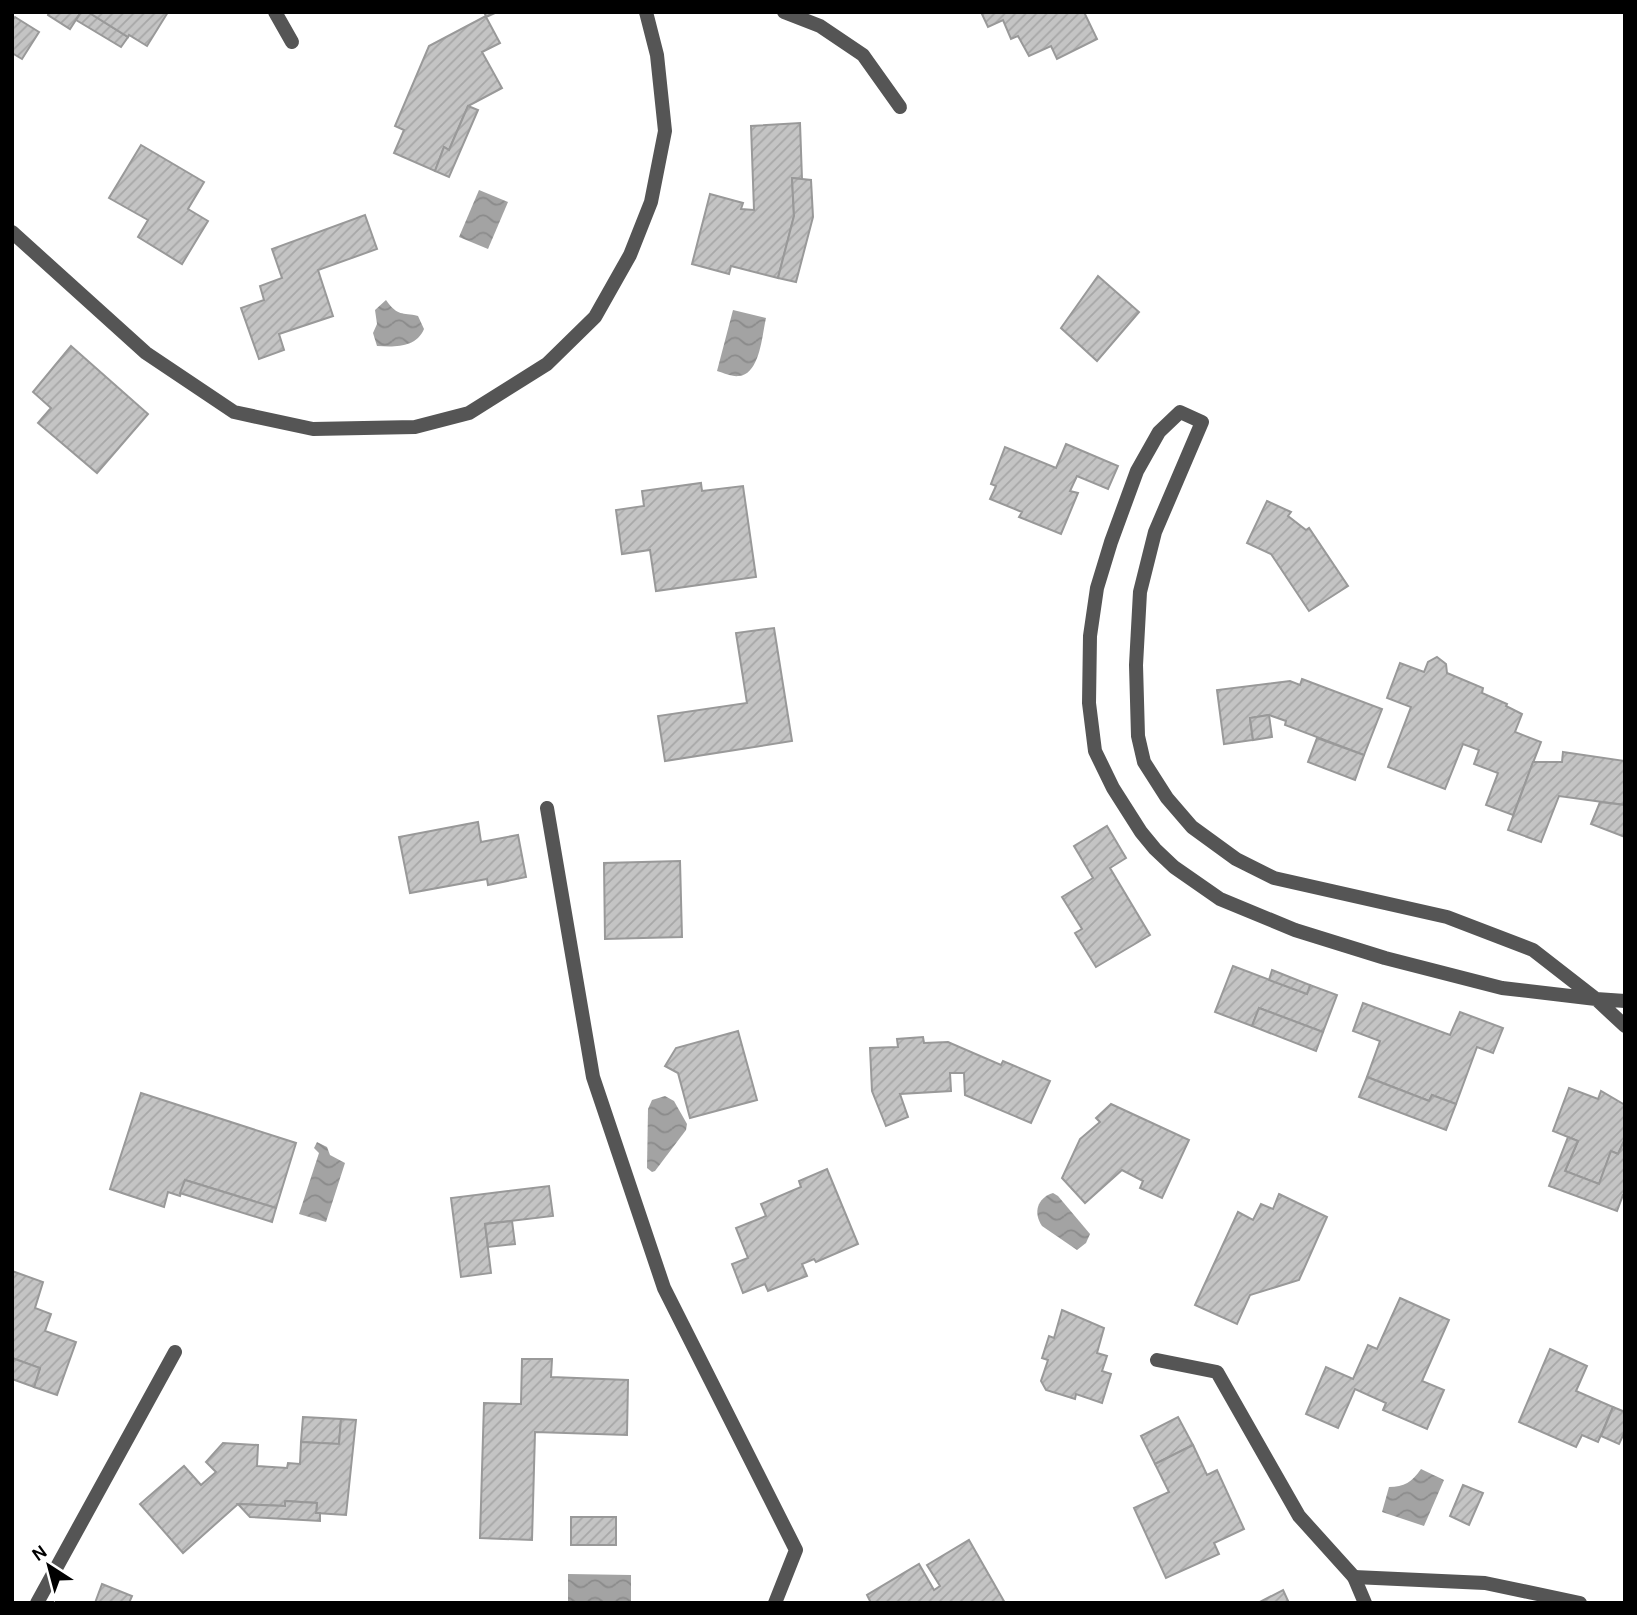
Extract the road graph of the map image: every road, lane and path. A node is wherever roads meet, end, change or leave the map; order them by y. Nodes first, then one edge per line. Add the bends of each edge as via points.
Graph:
1 (275, 12) edge
2 (646, 12) edge
3 (785, 12) edge
4 (292, 42) dead end
5 (900, 107) dead end
6 (12, 232) edge
7 (547, 808) dead end
8 (1596, 999) junction
9 (1625, 1001) edge
10 (1625, 1026) edge
11 (176, 1352) dead end
12 (1157, 1360) dead end
13 (1354, 1577) junction
14 (37, 1603) edge
15 (775, 1603) edge
16 (1365, 1603) edge
17 (1580, 1603) edge

1 - 4 street
2 - 6 street via 657,55 665,131 651,202 630,255 595,317 547,364 469,413 415,426 313,429 234,412 146,353
3 - 5 street via 820,26 863,55
7 - 15 street via 593,1076 606,1116 664,1287 796,1550
8 - 8 street via 1533,950 1447,917 1274,878 1236,859 1192,827 1167,798 1144,762 1138,736 1136,665 1140,592 1156,531 1202,422 1181,412 1159,432 1137,471 1097,588 1090,636 1088,703 1095,751 1141,832 1174,867 1220,899 1295,930 1502,988
8 - 9 street
8 - 10 street
11 - 14 street
12 - 13 street via 1217,1373 1299,1516
13 - 16 street
13 - 17 street via 1485,1583

